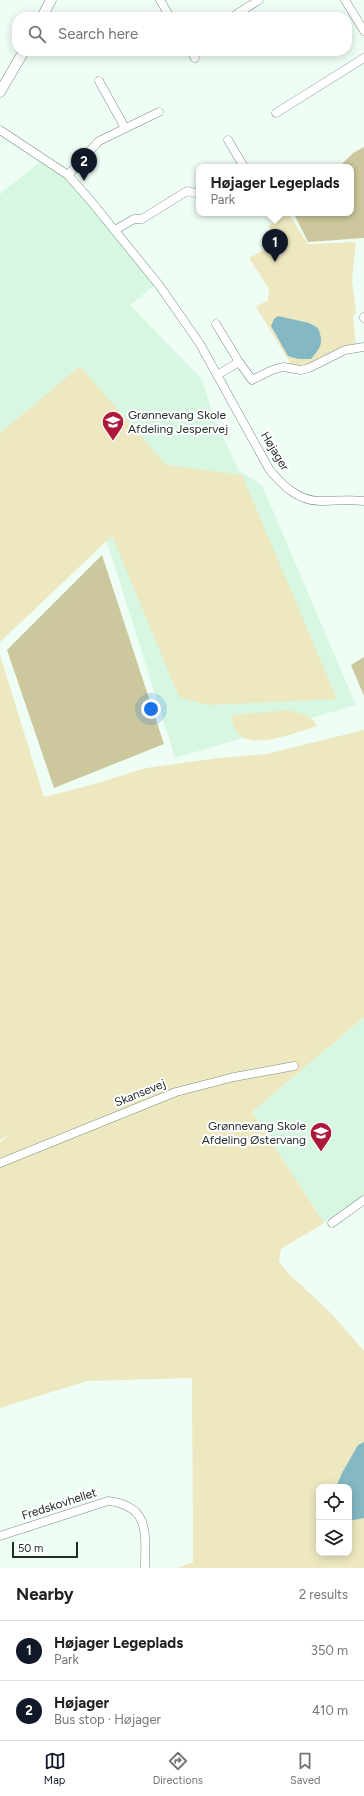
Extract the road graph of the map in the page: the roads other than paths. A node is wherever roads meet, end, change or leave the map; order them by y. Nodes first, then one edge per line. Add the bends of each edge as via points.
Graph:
1 (51, 0) edge
2 (160, 0) edge
3 (259, 0) edge
4 (345, 0) edge
5 (45, 12) edge
6 (167, 12) edge
7 (240, 12) edge
8 (364, 31) edge
9 (21, 56) edge
10 (364, 58) edge
11 (99, 81) dead end
12 (0, 92) edge
13 (159, 112) dead end
14 (276, 113) dead end
15 (125, 128) junction
16 (0, 130) edge
17 (228, 140) dead end
18 (241, 164) edge
19 (68, 175) junction
20 (196, 192) edge
21 (115, 230) junction
22 (216, 324) dead end
23 (364, 347) edge
24 (239, 362) junction
25 (218, 375) junction
26 (364, 501) edge
27 (294, 1066) dead end
28 (0, 1163) edge
29 (364, 1200) edge
30 (332, 1223) dead end
31 (0, 1536) edge
32 (145, 1568) edge

1 - 5 street
2 - 6 street
3 - 7 street
4 - 8 street
9 - 12 street
10 - 14 street
11 - 15 street
13 - 15 street
15 - 19 street via 99,141
16 - 19 street, Højager
17 - 18 street
19 - 21 street, Højager
20 - 21 street via 188,191 142,219 134,219
21 - 25 street, Højager via 180,313
22 - 24 street
23 - 24 street via 345,350 309,368 301,370 283,367 252,380
24 - 25 street
25 - 26 street, Højager via 269,469 282,485 298,496 318,501
27 - 28 street, Skansevej via 234,1077 176,1092
29 - 30 street
31 - 32 street, Fredskovhellet via 108,1501 121,1503 132,1508 145,1529

